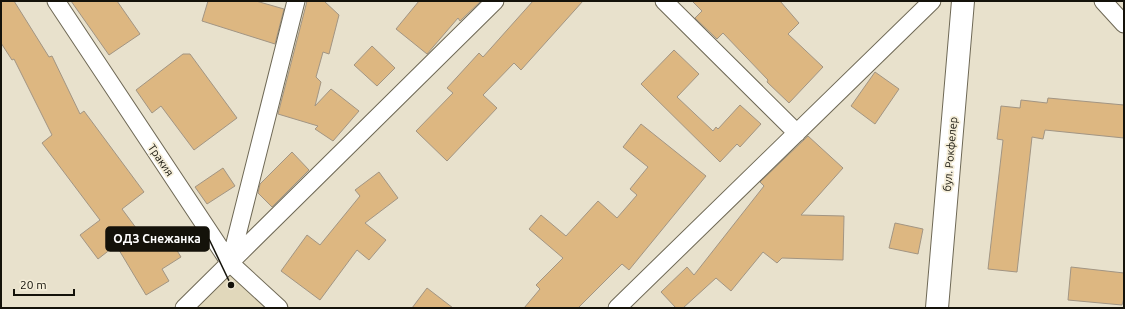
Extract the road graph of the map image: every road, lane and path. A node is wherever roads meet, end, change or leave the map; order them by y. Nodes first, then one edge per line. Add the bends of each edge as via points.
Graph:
1 (56, 1) edge
2 (296, 1) edge
3 (495, 1) edge
4 (664, 1) edge
5 (932, 1) edge
6 (963, 1) edge
7 (1102, 1) edge
8 (1124, 24) edge
9 (797, 133) junction
10 (230, 263) junction
11 (184, 308) edge
12 (279, 308) edge
13 (617, 308) edge
14 (937, 308) edge

1 - 10 street, Тракия
2 - 10 street
3 - 10 street
4 - 9 street
5 - 9 street
6 - 14 main road, бул. Рокфелер
7 - 8 street
9 - 13 street
10 - 11 street
10 - 12 street, Тракия

